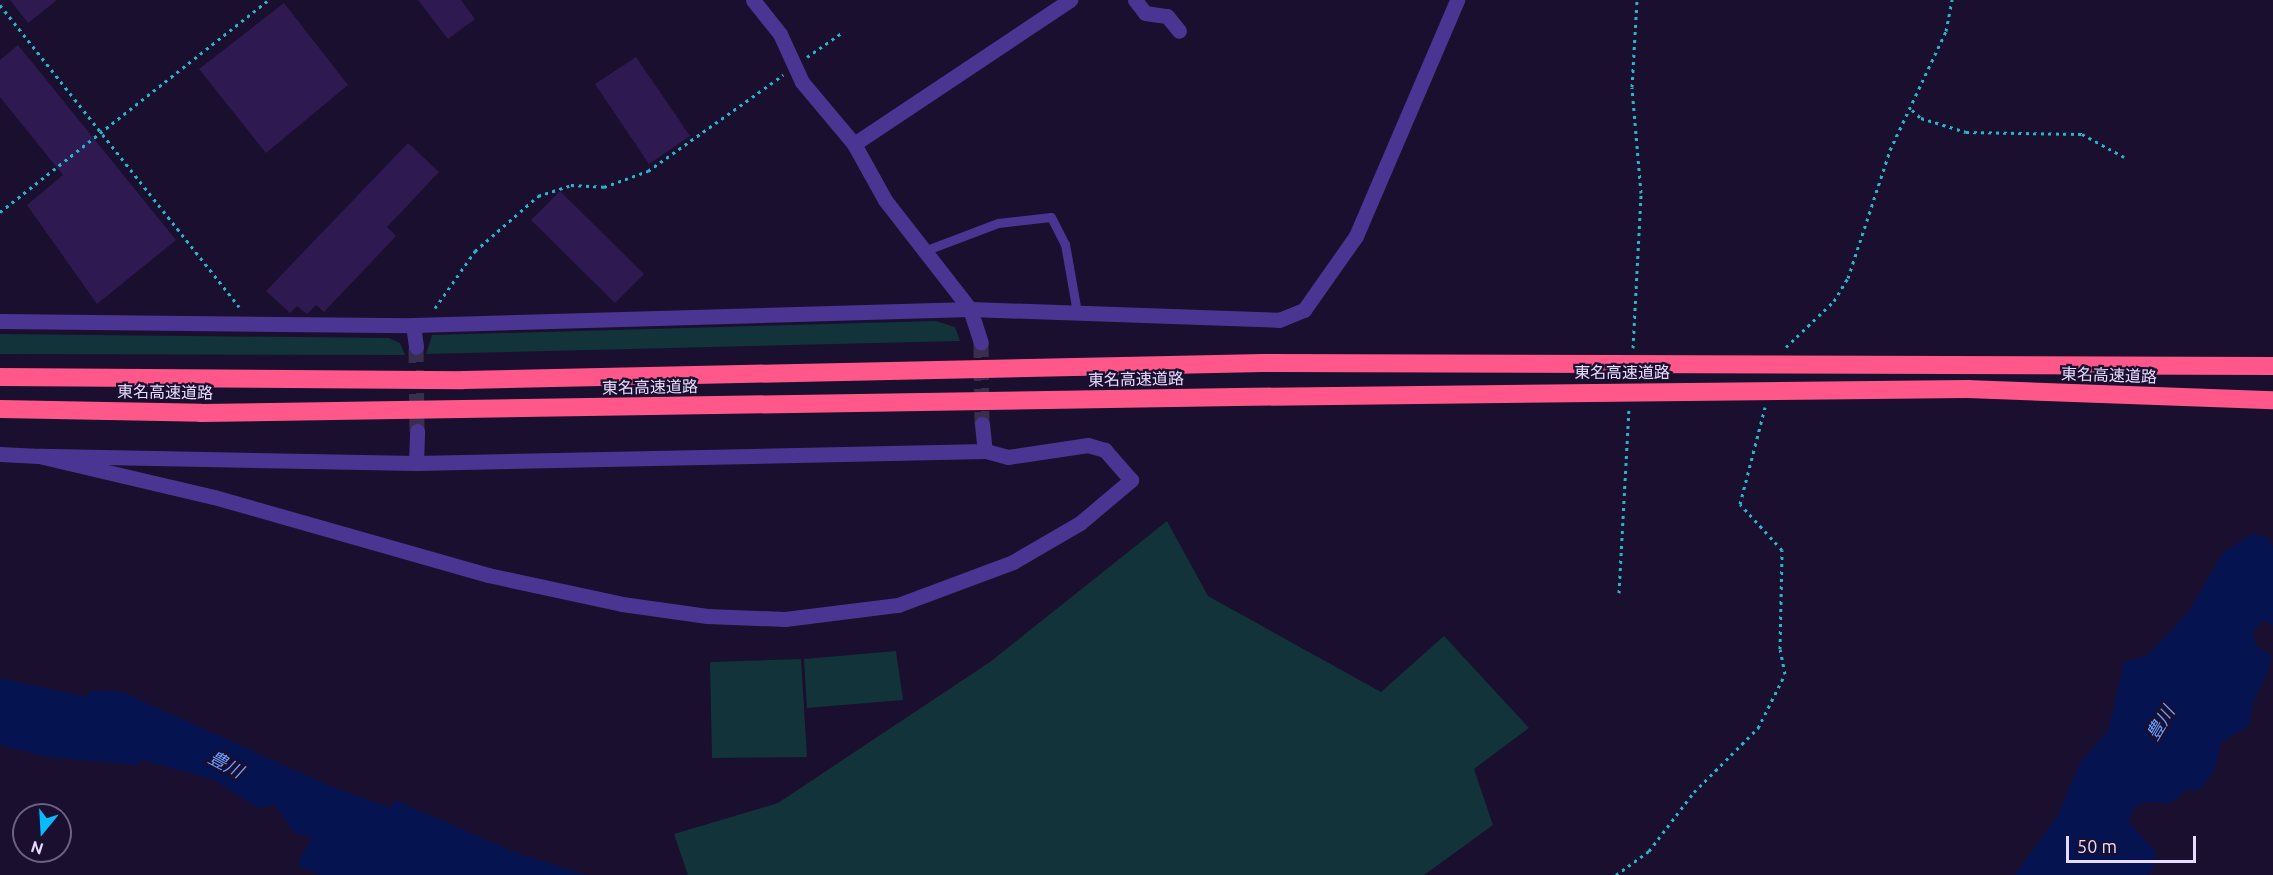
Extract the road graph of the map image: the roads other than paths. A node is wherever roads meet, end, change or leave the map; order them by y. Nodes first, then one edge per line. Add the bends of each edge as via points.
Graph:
1 (753, 0) edge
2 (1070, 0) edge
3 (1135, 0) edge
4 (1457, 0) edge
5 (1179, 31) dead end
6 (854, 144) junction
7 (924, 251) junction
8 (970, 309) junction
9 (1077, 312) junction
10 (0, 321) edge
11 (413, 325) junction
12 (981, 342) tunnel mouth
13 (416, 347) tunnel mouth
14 (2273, 366) edge
15 (0, 377) edge
16 (2273, 400) edge
17 (0, 409) edge
18 (982, 424) tunnel mouth
19 (417, 431) tunnel mouth
20 (985, 451) junction
21 (0, 454) edge
22 (39, 456) junction
23 (416, 463) junction

1 - 6 street via 780,34 821,110
2 - 6 street
3 - 5 street via 1145,13 1167,16
4 - 9 street via 1356,236 1304,310 1279,320
6 - 7 street via 885,200
7 - 8 street
7 - 9 lane via 998,223 1051,217 1065,244
8 - 9 street
8 - 11 street
8 - 12 street
10 - 11 street via 249,327
11 - 13 street
14 - 15 highway, 東名高速道路, bridge via 1263,363 463,380
16 - 17 highway, 東名高速道路, bridge via 1967,389 201,412
18 - 20 street
19 - 23 street
20 - 22 street via 1008,457 1088,445 1105,450 1131,480 1080,523 1013,562 898,605 785,619 707,616 510,579 214,497
20 - 23 street
21 - 22 street
22 - 23 street

